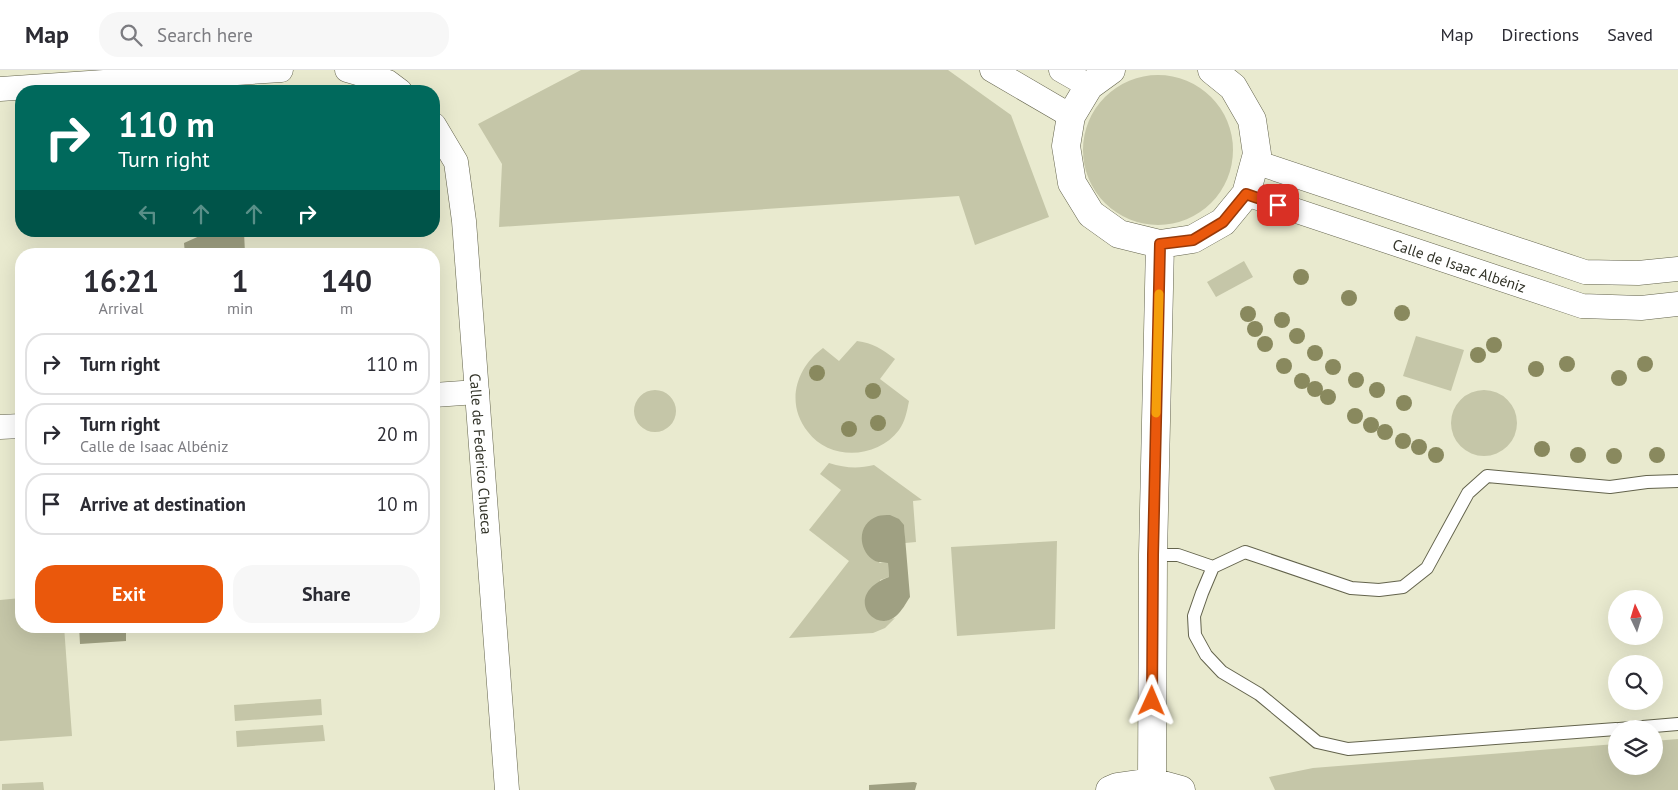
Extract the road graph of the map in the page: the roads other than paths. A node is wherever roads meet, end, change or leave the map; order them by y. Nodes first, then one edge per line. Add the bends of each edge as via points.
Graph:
1 (281, 70) edge
2 (347, 70) edge
3 (992, 70) edge
4 (1060, 70) edge
5 (1111, 70) edge
6 (1212, 70) edge
7 (59, 85) edge
8 (392, 85) edge
9 (1089, 86) junction
10 (15, 88) edge
11 (0, 89) edge
12 (1071, 116) junction
13 (440, 135) edge
14 (1255, 162) junction
15 (1246, 194) junction
16 (1160, 244) junction
17 (1678, 269) edge
18 (1678, 304) edge
19 (477, 392) junction
20 (440, 395) edge
21 (15, 426) edge
22 (0, 427) edge
23 (1678, 481) edge
24 (1153, 555) junction
25 (1213, 567) junction
26 (1678, 724) edge
27 (1663, 725) edge
28 (1608, 730) edge
29 (1152, 782) junction
30 (507, 790) edge
31 (1110, 790) edge
32 (1181, 790) edge

1 - 7 street
2 - 8 street
3 - 12 street
4 - 9 street
5 - 9 main road
6 - 14 main road via 1233,87 1252,120 1257,154
9 - 12 main road
10 - 11 street
12 - 16 main road via 1066,146 1072,183 1091,214 1119,234
13 - 19 street, Calle de Federico Chueca via 456,162 464,221
14 - 15 main road
14 - 17 street via 1585,272 1638,273
15 - 16 main road via 1223,222 1193,240
15 - 18 street, Calle de Isaac Albéniz via 1582,306 1641,308
16 - 24 main road
19 - 20 street
19 - 30 street, Calle de Federico Chueca
21 - 22 street
23 - 25 lane via 1610,487 1487,476 1468,492 1427,568 1402,587 1379,590 1351,588 1245,552
24 - 25 lane via 1178,555
24 - 29 main road
25 - 28 lane via 1194,616 1195,635 1206,655 1222,672 1260,694 1317,742 1348,749
26 - 27 lane
29 - 31 main road
29 - 32 main road

